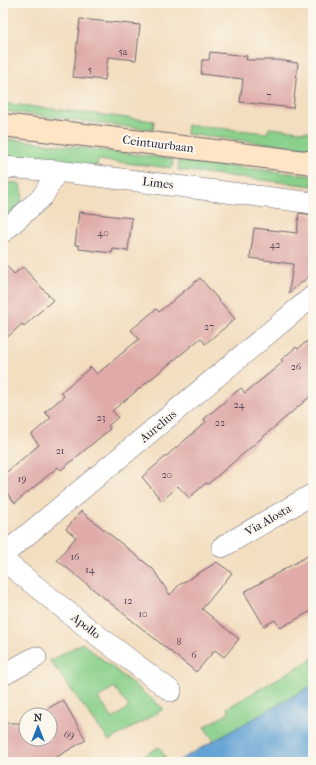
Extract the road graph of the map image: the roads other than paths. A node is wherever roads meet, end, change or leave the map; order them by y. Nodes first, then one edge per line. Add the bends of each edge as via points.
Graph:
1 (3, 125) edge
2 (313, 163) edge
3 (3, 167) edge
4 (57, 171) junction
5 (313, 203) edge
6 (3, 232) edge
7 (313, 296) edge
8 (313, 494) edge
9 (222, 547) dead end
10 (3, 555) edge
11 (3, 560) edge
12 (36, 657) dead end
13 (3, 675) edge
14 (171, 691) dead end

1 - 2 street, Ceintuurbaan
3 - 4 street, Limes
4 - 5 street, Limes
4 - 6 street via 43,196
7 - 10 street, Aurelius
8 - 9 street, Via Alosta
11 - 14 street, Apollo
12 - 13 street

